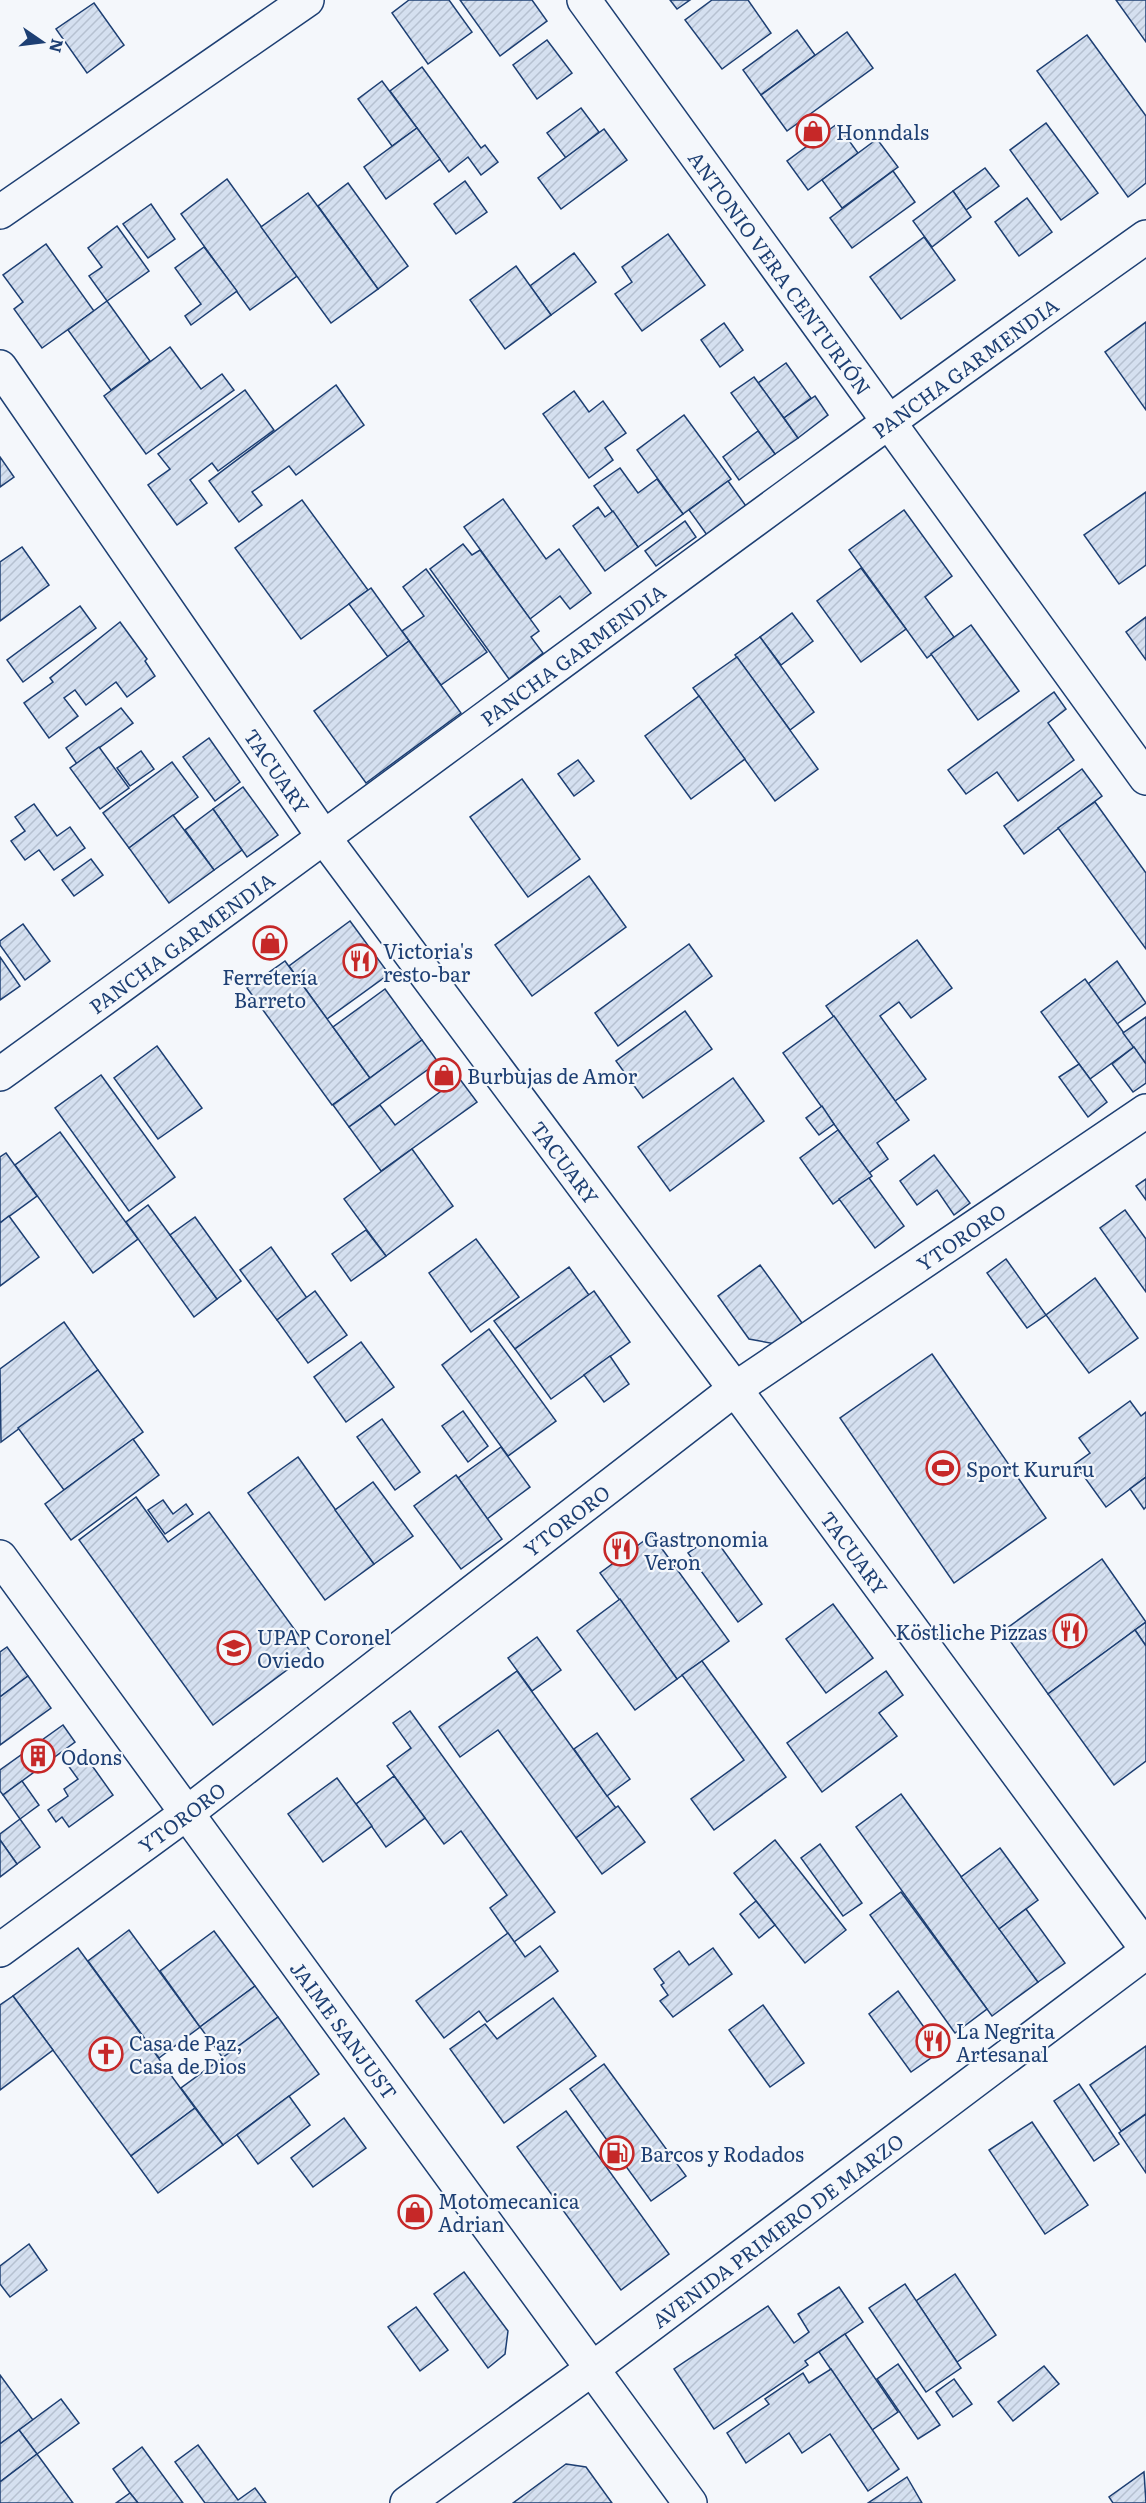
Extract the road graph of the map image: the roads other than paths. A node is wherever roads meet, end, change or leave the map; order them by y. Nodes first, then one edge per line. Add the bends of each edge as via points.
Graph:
1 (307, 0) edge
2 (584, 0) edge
3 (0, 212) edge
4 (1146, 237) edge
5 (0, 367) edge
6 (888, 420) junction
7 (1146, 778) edge
8 (325, 839) junction
9 (0, 1074) edge
10 (1146, 1111) edge
11 (735, 1389) junction
12 (0, 1557) edge
13 (187, 1813) junction
14 (0, 1950) edge
15 (1146, 1950) edge
16 (592, 2369) junction
17 (407, 2503) edge
18 (690, 2503) edge

1 - 3 street
2 - 6 street, ANTONIO VERA CENTURIÓN
4 - 6 street, PANCHA GARMENDIA
5 - 8 street, TACUARY
6 - 7 street, ANTONIO VERA CENTURIÓN
6 - 8 street, PANCHA GARMENDIA
8 - 9 street, PANCHA GARMENDIA
8 - 11 street, TACUARY
10 - 11 street, YTORORO
11 - 13 street, YTORORO
11 - 15 street, TACUARY
12 - 13 street, JAIME SANJUST
13 - 14 street, YTORORO
13 - 16 street, JAIME SANJUST
15 - 16 street, AVENIDA PRIMERO DE MARZO
16 - 17 street, AVENIDA PRIMERO DE MARZO
16 - 18 street, JAIME SANJUST

